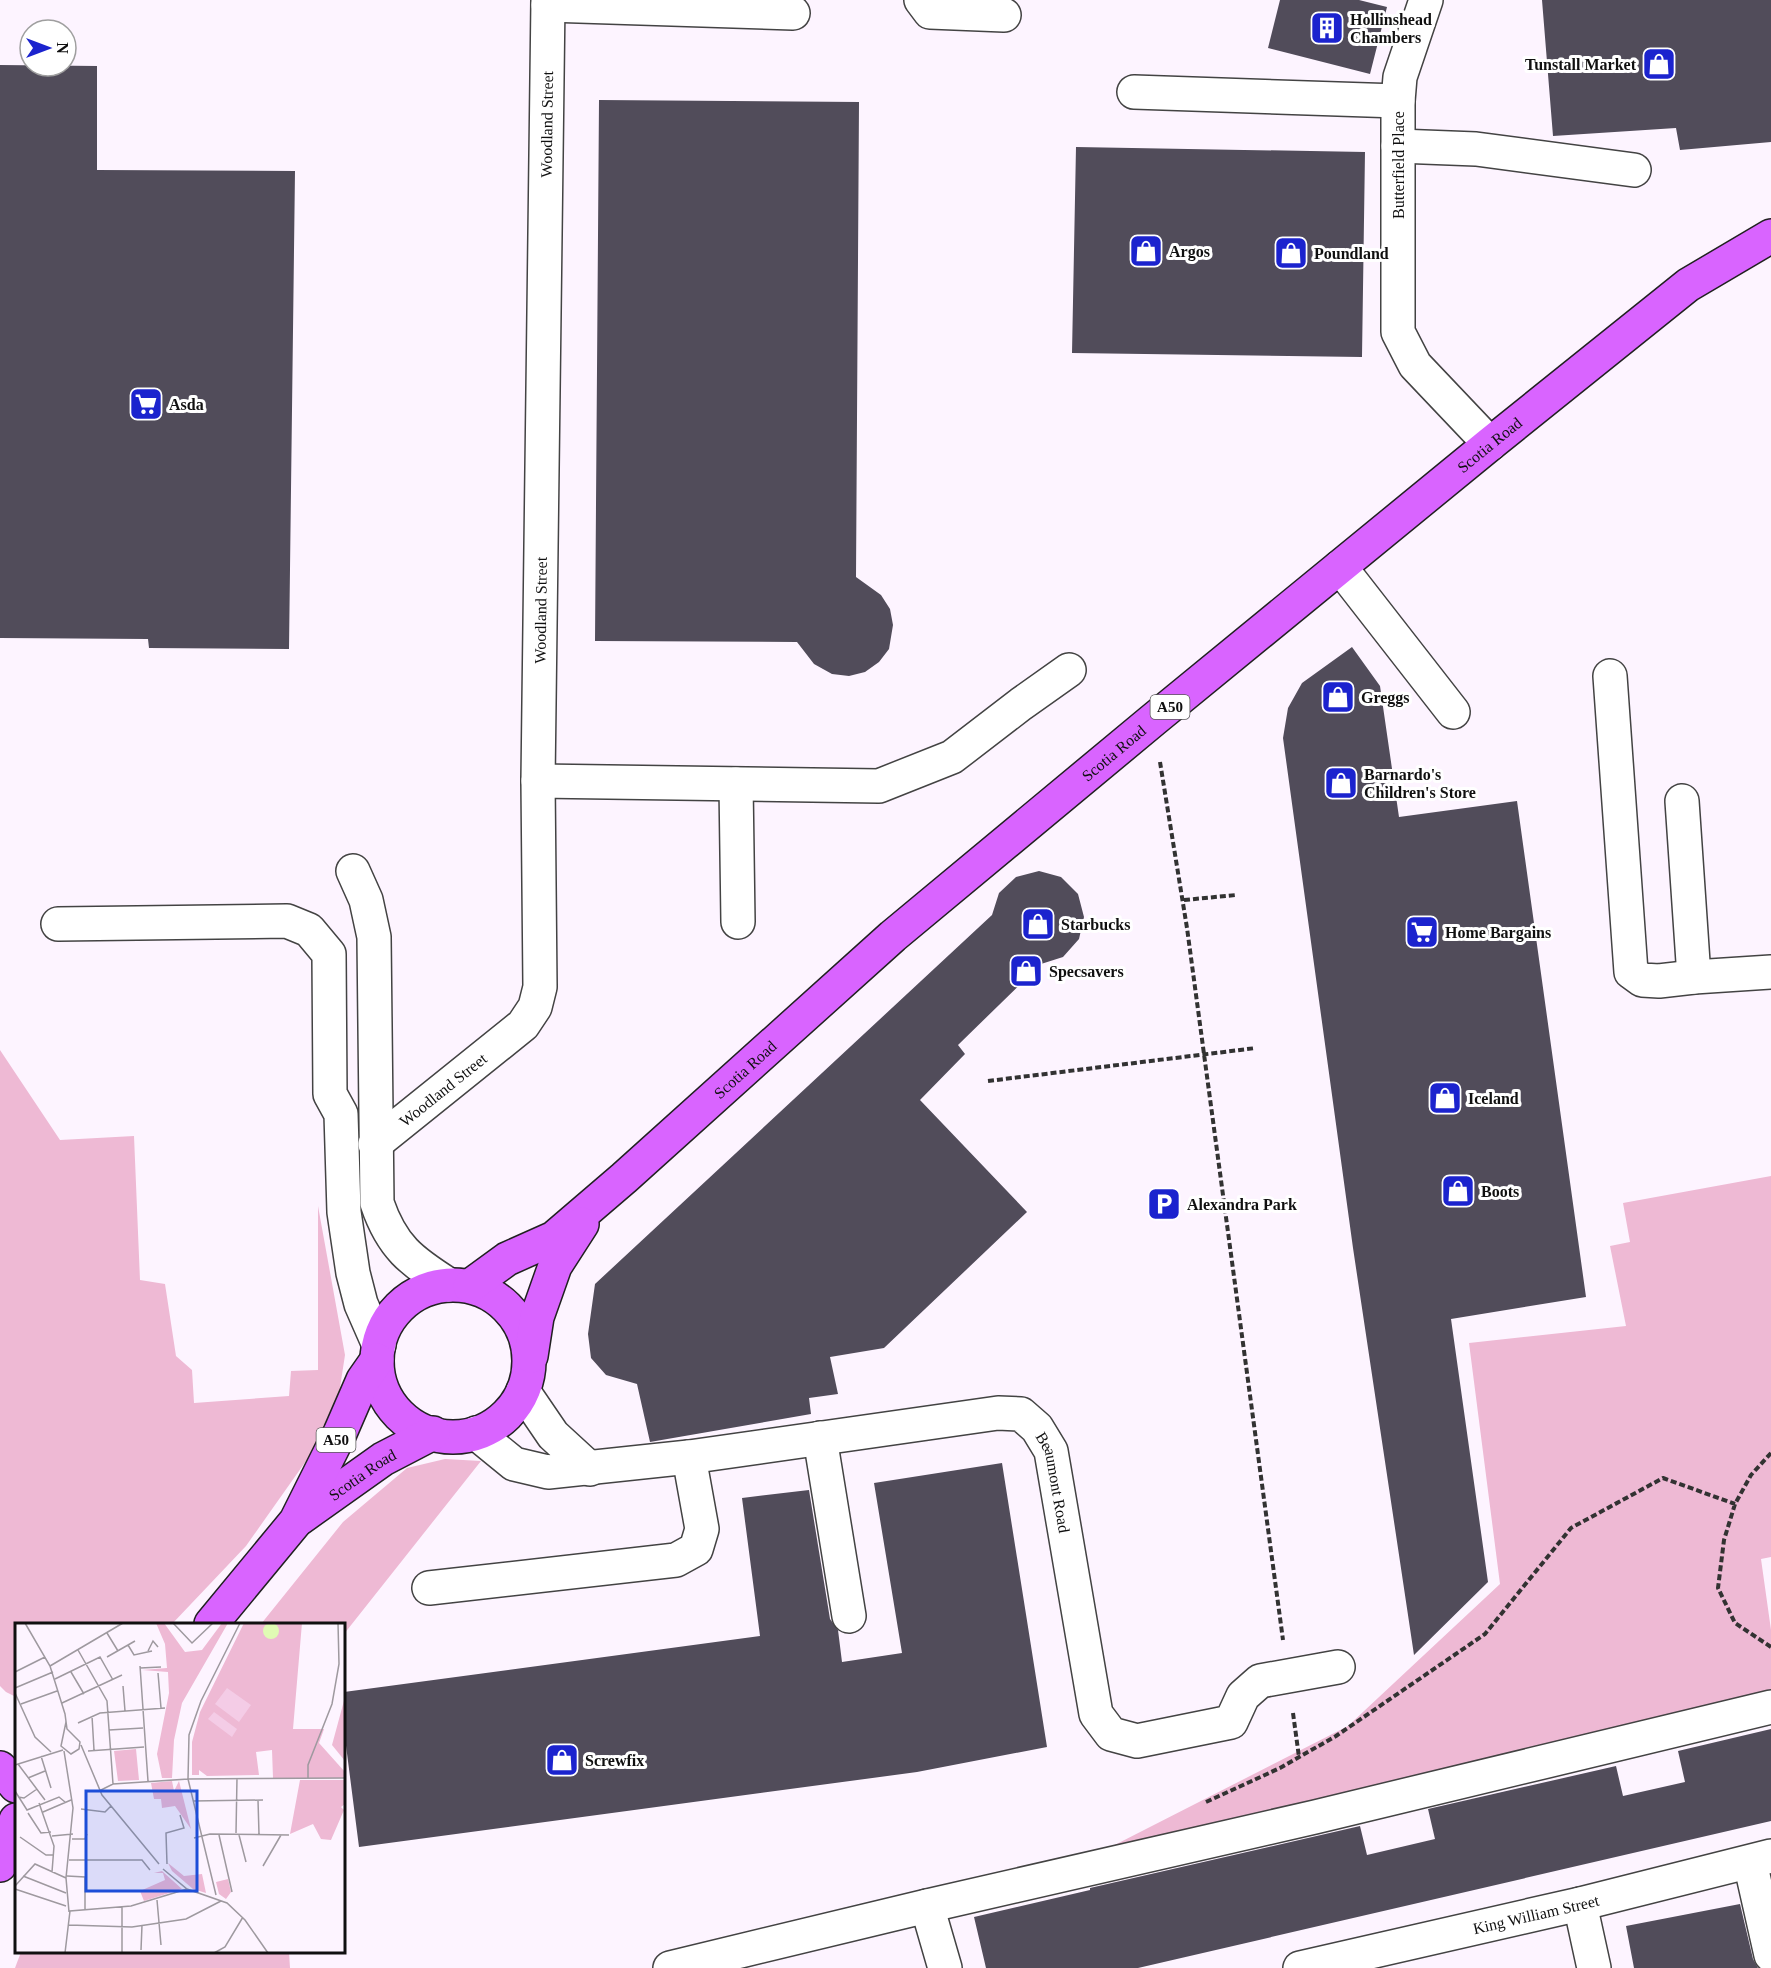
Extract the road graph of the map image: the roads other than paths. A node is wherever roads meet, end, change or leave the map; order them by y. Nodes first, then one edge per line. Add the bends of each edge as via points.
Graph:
1 (921, 0) edge
2 (1426, 0) edge
3 (548, 2) edge
4 (793, 13) dead end
5 (1004, 15) dead end
6 (1134, 92) dead end
7 (1398, 101) junction
8 (1398, 146) junction
9 (1634, 170) dead end
10 (1771, 237) edge
11 (1490, 444) junction
12 (1340, 567) junction
13 (1069, 670) dead end
14 (1610, 676) dead end
15 (1453, 712) dead end
16 (538, 781) junction
17 (736, 784) junction
18 (1682, 801) dead end
19 (738, 922) dead end
20 (58, 924) dead end
21 (1771, 972) edge
22 (1694, 976) junction
23 (341, 1114) junction
24 (375, 1144) junction
25 (342, 1146) junction
26 (592, 1207) junction
27 (459, 1285) junction
28 (378, 1353) junction
29 (526, 1378) junction
30 (433, 1433) junction
31 (476, 1433) junction
32 (820, 1438) junction
33 (689, 1457) junction
34 (590, 1469) junction
35 (296, 1521) junction
36 (429, 1588) dead end
37 (849, 1616) dead end
38 (212, 1623) edge
39 (1338, 1667) dead end
40 (1771, 1707) edge
41 (0, 1768) edge
42 (15, 1785) edge
43 (15, 1823) edge
44 (1761, 1859) edge
45 (0, 1865) edge
46 (1580, 1904) junction
47 (927, 1906) junction
48 (1771, 1955) edge
49 (670, 1968) edge
50 (945, 1968) edge
51 (1299, 1968) edge
52 (1594, 1968) edge

1 - 5 street via 930,12
2 - 7 street, Butterfield Place via 1400,77
3 - 4 street
3 - 16 street, Woodland Street
6 - 7 street
7 - 8 street, Butterfield Place
8 - 9 street via 1476,149
8 - 11 street, Butterfield Place via 1398,332 1415,365
10 - 11 main road, Scotia Road / A50 via 1688,285
11 - 12 main road, Scotia Road / A50
12 - 15 street
12 - 26 main road, Scotia Road / A50 via 892,936
13 - 17 street via 952,757 879,786
14 - 22 street via 1631,972 1642,980
16 - 17 street
16 - 24 street, Woodland Street via 540,987 535,1007 523,1025
17 - 19 street
18 - 22 street
20 - 23 street via 286,921 309,930 329,954 330,1094
21 - 22 street
23 - 24 street via 351,1095 351,940 343,896 353,871 366,900 374,937
23 - 25 street
24 - 25 street
24 - 27 street via 377,1203 384,1224 414,1263
25 - 28 street via 344,1212 353,1273
26 - 27 main road, Scotia Road / A50 via 554,1238
26 - 29 main road, Scotia Road / A50 via 555,1266 537,1317
27 - 28 main road via 418,1293 408,1299 388,1320
27 - 29 main road via 497,1298 512,1311 526,1336
28 - 30 main road via 379,1380 390,1404 407,1421
28 - 35 main road, Scotia Road / A50
29 - 31 main road via 508,1414
29 - 34 street via 554,1435
30 - 31 main road via 458,1438
30 - 35 main road, Scotia Road / A50 via 383,1459
31 - 34 street, Beaumont Road via 514,1464 548,1472
32 - 33 street, Beaumont Road
32 - 37 street
32 - 39 street, Beaumont Road via 998,1413 1021,1414 1037,1428 1051,1451 1096,1714 1111,1734 1137,1741 1231,1722 1243,1696 1260,1681
33 - 34 street, Beaumont Road
33 - 36 street via 702,1529 696,1549 676,1560
35 - 38 main road, Scotia Road / A50
40 - 47 street
41 - 42 main road
43 - 45 main road
44 - 46 street, King William Street
44 - 48 street
46 - 51 street, King William Street
46 - 52 street
47 - 49 street
47 - 50 street

